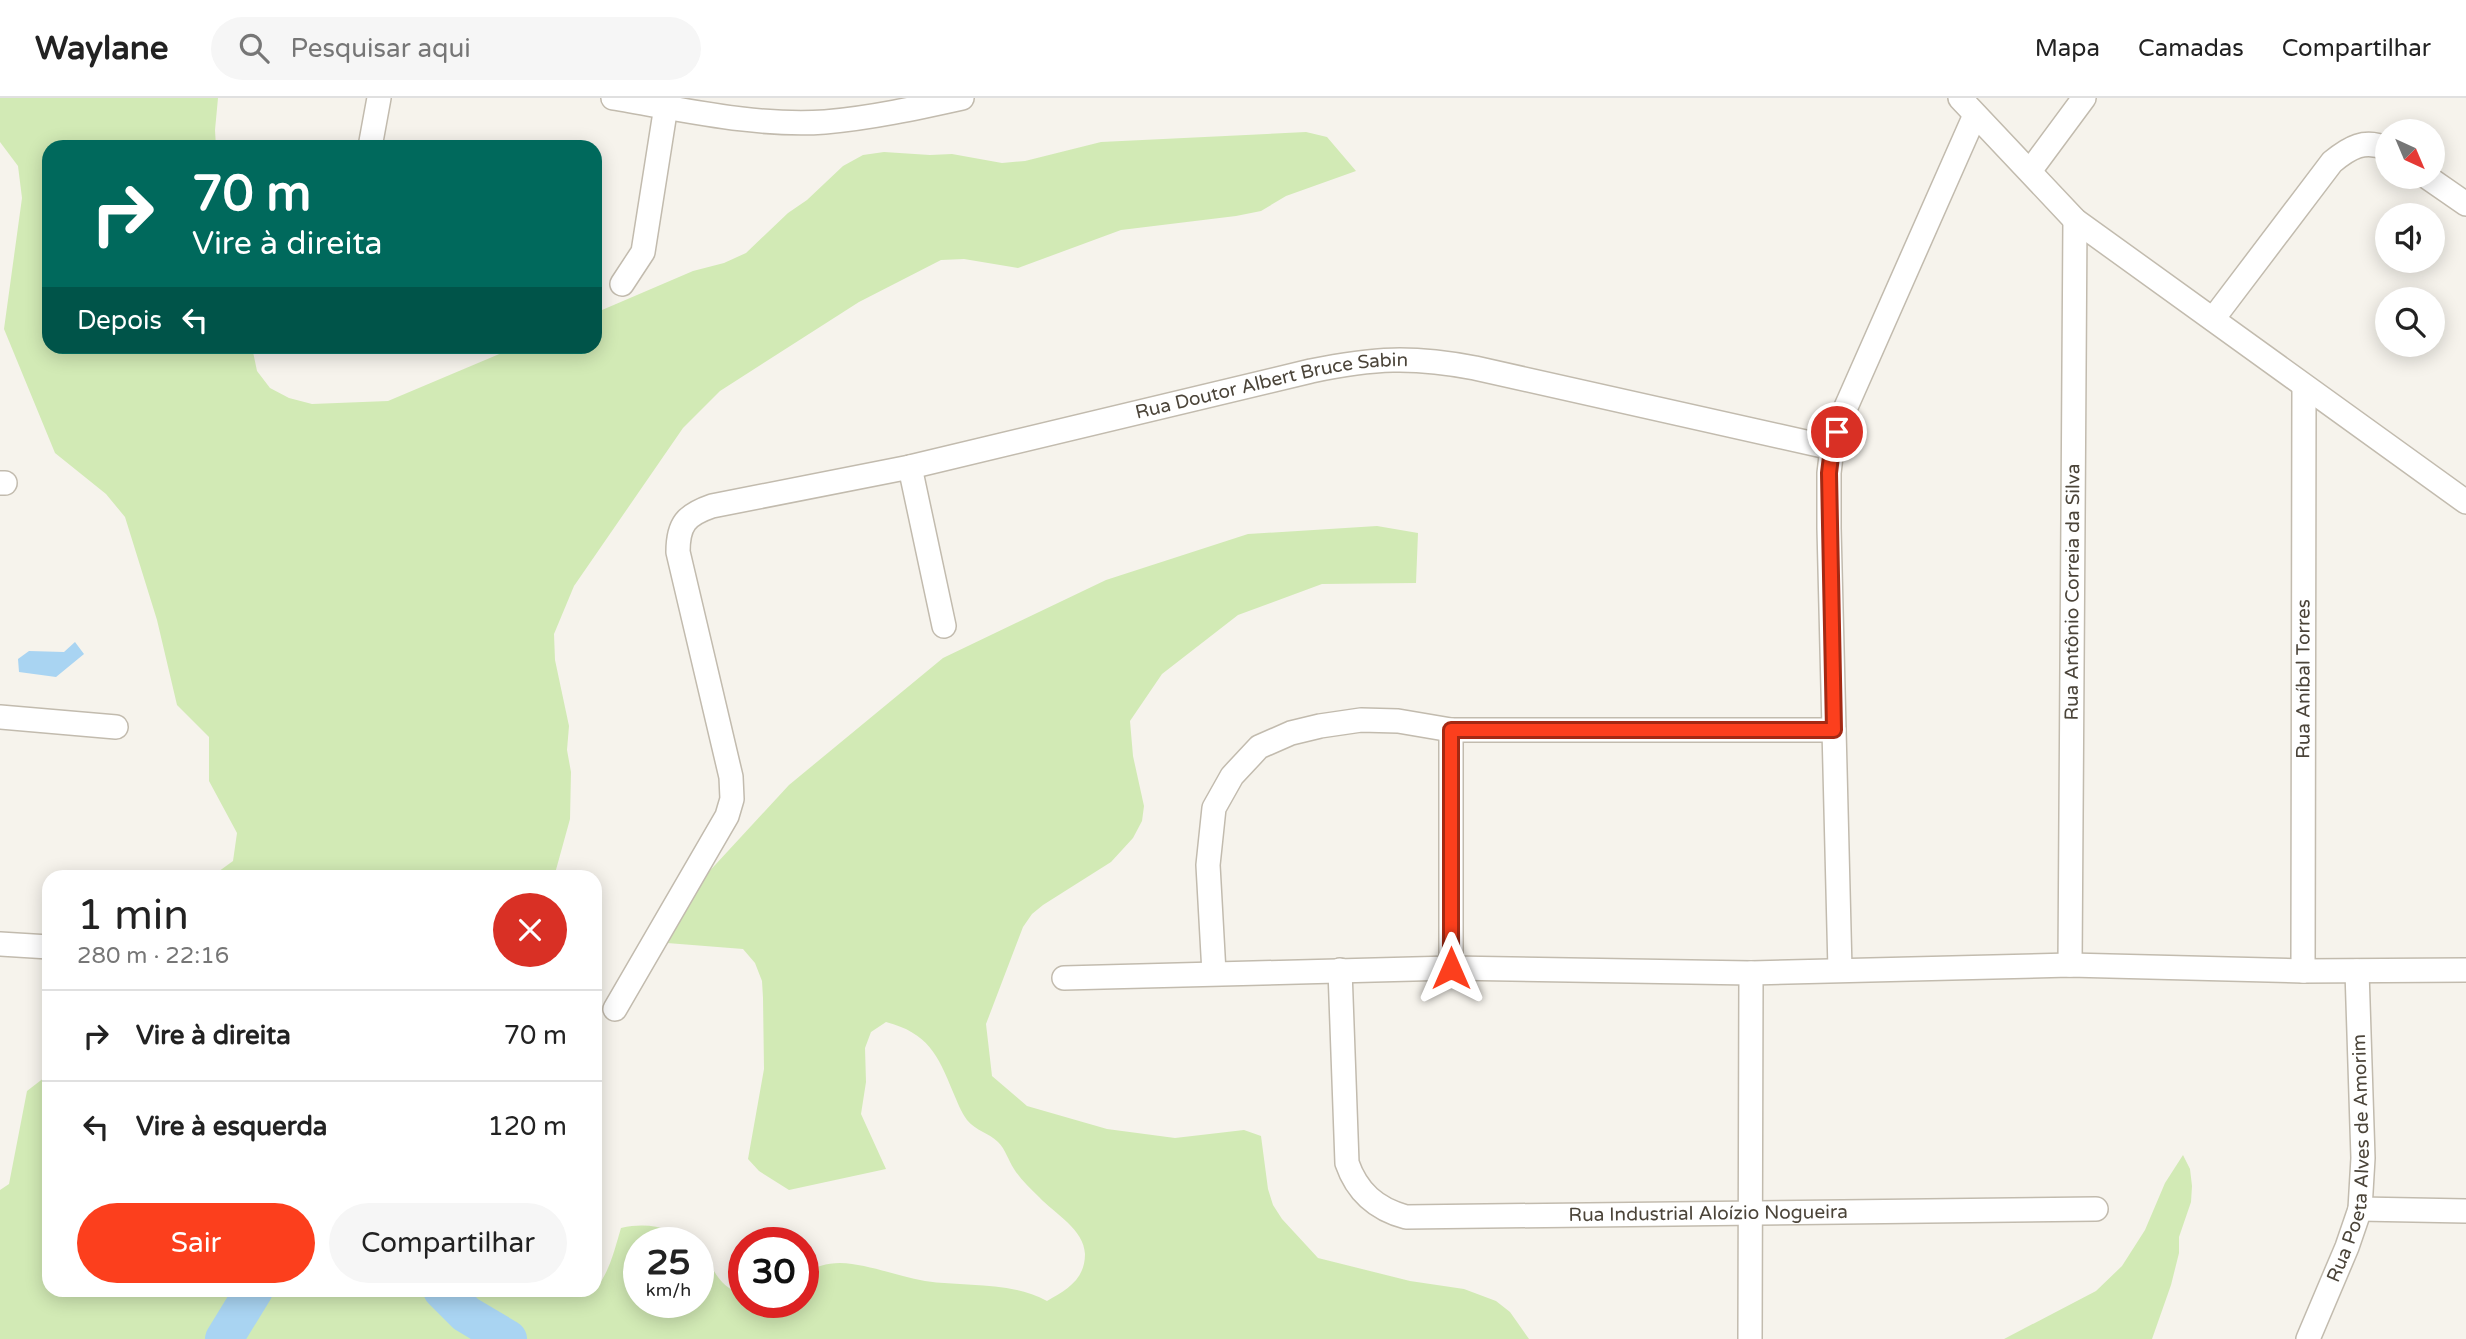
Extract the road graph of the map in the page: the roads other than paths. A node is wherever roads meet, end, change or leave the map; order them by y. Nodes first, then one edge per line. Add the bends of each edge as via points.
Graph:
1 (379, 98) edge
2 (613, 98) edge
3 (962, 98) edge
4 (2084, 98) edge
5 (666, 106) junction
6 (1968, 106) edge
7 (371, 140) edge
8 (2375, 144) edge
9 (2030, 172) junction
10 (2444, 189) edge
11 (2466, 204) edge
12 (2075, 220) junction
13 (622, 284) dead end
14 (2213, 319) junction
15 (2304, 387) junction
16 (1832, 448) junction
17 (910, 467) junction
18 (2466, 502) edge
19 (944, 626) dead end
20 (0, 717) edge
21 (116, 727) dead end
22 (1451, 730) junction
23 (1834, 730) junction
24 (0, 944) edge
25 (42, 947) edge
26 (2070, 965) junction
27 (1451, 968) junction
28 (1340, 970) junction
29 (1840, 970) junction
30 (2466, 970) edge
31 (2303, 971) junction
32 (2357, 971) junction
33 (1751, 972) junction
34 (1214, 973) junction
35 (1064, 978) dead end
36 (615, 1009) dead end
37 (2096, 1209) dead end
38 (2360, 1209) junction
39 (2466, 1211) edge
40 (1749, 1214) junction
41 (1749, 1339) edge
42 (2308, 1339) edge

1 - 7 street
2 - 5 street
3 - 5 street via 824,122 764,120
4 - 9 street
5 - 13 street via 643,252
6 - 9 street
6 - 16 street
8 - 14 street via 2357,145 2332,162
9 - 12 street
10 - 11 street
12 - 14 street
12 - 26 street, Rua Antônio Correia da Silva
14 - 15 street
15 - 18 street
15 - 31 street, Rua Aníbal Torres
16 - 17 street, Rua Doutor Albert Bruce Sabin via 1475,368 1386,359 1311,371
16 - 23 street via 1829,528
17 - 19 street
17 - 36 street, Rua Doutor Albert Bruce Sabin via 712,506 687,518 681,527 678,552 731,777 732,799 727,816
20 - 21 street
22 - 23 street
22 - 27 street
22 - 34 street via 1361,720 1291,733 1259,747 1232,776 1214,808 1209,865
23 - 29 street
24 - 25 street
26 - 29 street
26 - 31 street
27 - 28 street
27 - 33 street
28 - 34 street
28 - 40 street, Rua Industrial Aloízio Nogueira via 1347,1163 1367,1198 1387,1211 1406,1217
29 - 33 street
30 - 32 street
31 - 32 street
32 - 38 street, Rua Poeta Alves de Amorim via 2363,1158
33 - 40 street
34 - 35 street
37 - 40 street, Rua Industrial Aloízio Nogueira
38 - 39 street
38 - 42 street, Rua Poeta Alves de Amorim
40 - 41 street

